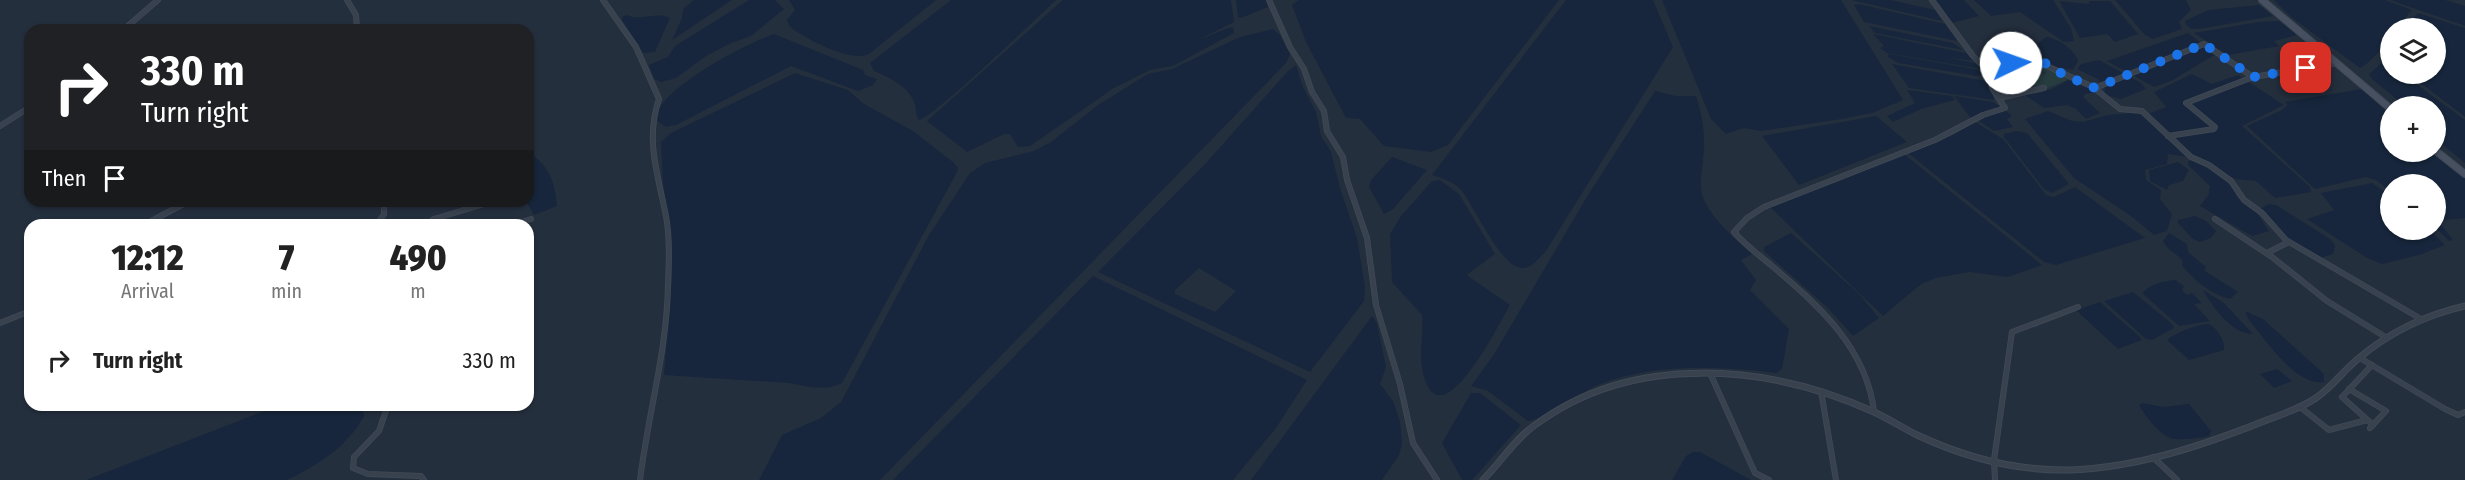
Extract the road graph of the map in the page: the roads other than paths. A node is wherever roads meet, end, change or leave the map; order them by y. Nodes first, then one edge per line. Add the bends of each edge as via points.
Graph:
1 (158, 0) edge
2 (347, 0) edge
3 (603, 0) edge
4 (1269, 0) edge
5 (1932, 0) edge
6 (2262, 0) edge
7 (130, 24) edge
8 (357, 24) edge
9 (2026, 48) dead end
10 (2038, 59) junction
11 (2011, 63) dead end
12 (2337, 63) junction
13 (2253, 77) junction
14 (2044, 88) dead end
15 (2095, 88) junction
16 (1999, 98) junction
17 (2380, 100) edge
18 (24, 111) edge
19 (0, 126) edge
20 (2168, 136) junction
21 (2446, 159) edge
22 (2465, 174) edge
23 (178, 207) edge
24 (474, 207) edge
25 (155, 219) edge
26 (434, 219) edge
27 (2215, 219) dead end
28 (2289, 242) junction
29 (2267, 253) junction
30 (2465, 306) edge
31 (2078, 307) dead end
32 (24, 313) edge
33 (2421, 319) junction
34 (0, 323) edge
35 (2387, 338) junction
36 (2366, 361) junction
37 (1710, 373) junction
38 (2349, 389) junction
39 (1821, 391) junction
40 (2300, 407) junction
41 (386, 411) edge
42 (1875, 412) junction
43 (2465, 412) edge
44 (2367, 420) junction
45 (2155, 459) junction
46 (1994, 460) junction
47 (424, 480) edge
48 (640, 480) edge
49 (1437, 480) edge
50 (1483, 480) edge
51 (1769, 480) edge
52 (1836, 480) edge
53 (1995, 480) edge
54 (2177, 480) edge

1 - 7 street
2 - 8 street
3 - 48 street via 636,47 659,99 651,127 668,234 667,278 662,354
4 - 49 street via 1324,111 1327,131 1343,157 1367,238 1376,305 1413,443
5 - 16 street via 1989,72 1991,86
6 - 12 main road
9 - 10 street
10 - 11 street
10 - 15 street
12 - 13 street
12 - 17 main road
13 - 15 street via 2204,44
13 - 20 street via 2186,103 2214,129
14 - 16 street
15 - 20 street via 2120,109 2142,111
16 - 42 street via 2005,108 1935,140 1764,207 1734,232 1814,303 1842,336 1871,384
18 - 19 street
20 - 28 street via 2191,157 2231,181 2244,200
21 - 22 main road
23 - 25 street
24 - 26 street
27 - 29 street
28 - 29 street
28 - 33 street
29 - 35 street via 2327,301
30 - 33 street
31 - 46 street via 2012,332
32 - 34 street
33 - 35 street
35 - 36 street
36 - 38 street
36 - 40 street
36 - 43 street via 2445,409 2458,414
37 - 39 street via 1759,375
37 - 50 street via 1635,379 1593,394 1531,428
37 - 51 street via 1755,473
38 - 44 street via 2342,397
38 - 44 street via 2386,411 2372,427
39 - 42 street
39 - 52 street
40 - 44 street via 2330,430
40 - 45 street via 2235,434
41 - 47 street via 379,431 354,457 353,468 368,474 420,476
42 - 46 street via 1932,441
45 - 46 street via 2059,470
45 - 54 street
46 - 53 street

